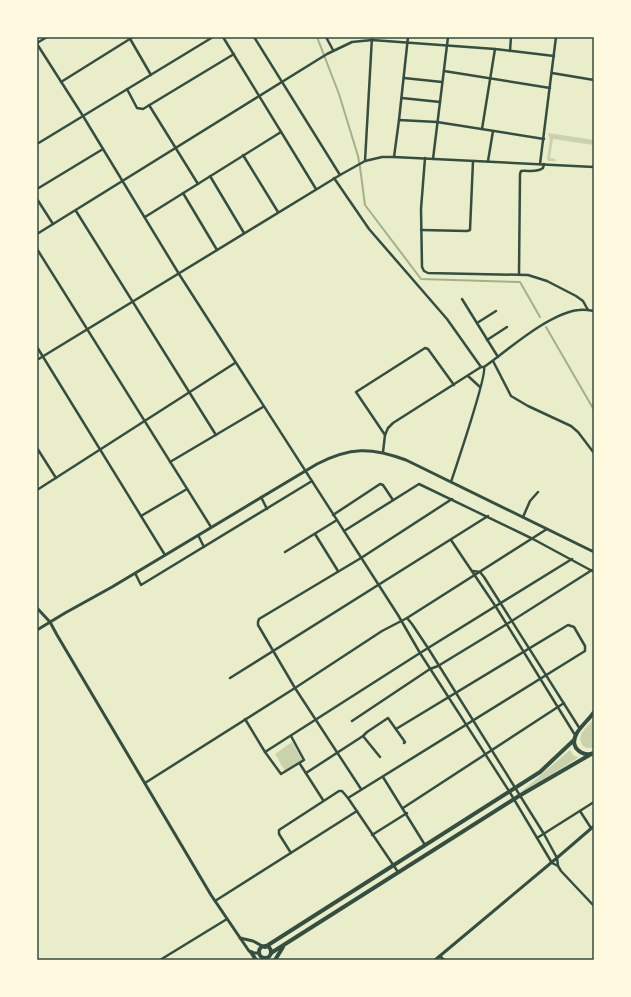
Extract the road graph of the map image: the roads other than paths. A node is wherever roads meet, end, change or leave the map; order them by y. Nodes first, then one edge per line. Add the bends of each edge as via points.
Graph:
1 (47, 37) edge
2 (133, 37) edge
3 (213, 37) edge
4 (223, 37) edge
5 (254, 37) edge
6 (326, 37) edge
7 (408, 37) edge
8 (448, 37) edge
9 (511, 37) edge
10 (556, 37) edge
11 (129, 38) edge
12 (372, 38) edge
13 (408, 42) junction
14 (37, 43) edge
15 (447, 46) junction
16 (495, 49) junction
17 (332, 50) junction
18 (510, 51) junction
19 (234, 54) junction
20 (554, 56) junction
21 (444, 71) junction
22 (552, 73) junction
23 (151, 75) junction
24 (404, 78) junction
25 (490, 79) junction
26 (594, 80) edge
27 (61, 82) junction
28 (281, 82) junction
29 (442, 82) junction
30 (550, 88) junction
31 (127, 90) junction
32 (259, 96) junction
33 (402, 98) junction
34 (440, 102) junction
35 (149, 106) junction
36 (83, 116) junction
37 (399, 120) junction
38 (438, 122) junction
39 (482, 129) junction
40 (493, 131) junction
41 (281, 132) junction
42 (544, 138) junction
43 (37, 144) edge
44 (176, 147) junction
45 (103, 148) junction
46 (243, 156) junction
47 (394, 157) junction
48 (425, 158) junction
49 (433, 159) junction
50 (473, 161) junction
51 (488, 161) junction
52 (363, 162) junction
53 (542, 164) junction
54 (594, 167) edge
55 (340, 175) junction
56 (210, 176) junction
57 (334, 178) junction
58 (123, 181) junction
59 (198, 184) junction
60 (37, 189) edge
61 (316, 189) junction
62 (183, 193) junction
63 (37, 199) edge
64 (76, 211) junction
65 (278, 212) junction
66 (145, 217) junction
67 (53, 224) junction
68 (421, 230) junction
69 (244, 233) junction
70 (37, 234) edge
71 (37, 250) edge
72 (217, 250) junction
73 (179, 274) junction
74 (519, 274) junction
75 (462, 299) dead end
76 (133, 301) junction
77 (588, 310) junction
78 (594, 310) edge
79 (496, 311) dead end
80 (477, 323) junction
81 (508, 327) dead end
82 (87, 329) junction
83 (487, 340) junction
84 (37, 347) edge
85 (43, 357) junction
86 (498, 357) junction
87 (37, 360) edge
88 (493, 361) junction
89 (236, 363) junction
90 (483, 367) junction
91 (468, 376) junction
92 (454, 385) junction
93 (480, 388) junction
94 (189, 392) junction
95 (263, 406) junction
96 (144, 421) junction
97 (216, 435) junction
98 (385, 435) junction
99 (37, 448) edge
100 (100, 449) junction
101 (383, 452) junction
102 (594, 453) edge
103 (170, 462) junction
104 (305, 471) junction
105 (56, 478) junction
106 (312, 481) junction
107 (451, 482) junction
108 (187, 489) junction
109 (37, 490) edge
110 (538, 492) dead end
111 (261, 497) junction
112 (452, 499) junction
113 (393, 500) junction
114 (267, 509) junction
115 (333, 515) junction
116 (140, 516) junction
117 (488, 516) junction
118 (523, 517) junction
119 (337, 520) junction
120 (211, 527) junction
121 (547, 529) junction
122 (344, 532) junction
123 (315, 534) junction
124 (198, 535) junction
125 (533, 538) junction
126 (451, 540) junction
127 (204, 547) junction
128 (285, 552) dead end
129 (594, 552) edge
130 (165, 555) junction
131 (361, 558) junction
132 (572, 559) junction
133 (338, 571) junction
134 (472, 571) junction
135 (593, 571) edge
136 (480, 572) junction
137 (135, 573) junction
138 (474, 576) junction
139 (379, 585) junction
140 (502, 603) junction
141 (496, 607) junction
142 (37, 608) edge
143 (407, 618) junction
144 (402, 621) junction
145 (513, 621) junction
146 (50, 622) junction
147 (507, 624) junction
148 (37, 630) edge
149 (428, 648) junction
150 (530, 649) junction
151 (274, 650) junction
152 (523, 652) junction
153 (420, 653) junction
154 (438, 666) junction
155 (430, 669) junction
156 (546, 674) junction
157 (230, 678) dead end
158 (540, 678) junction
159 (295, 688) junction
160 (455, 694) junction
161 (448, 698) junction
162 (564, 703) junction
163 (558, 707) junction
164 (594, 712) edge
165 (245, 719) junction
166 (316, 719) junction
167 (472, 720) junction
168 (352, 721) dead end
169 (465, 725) junction
170 (396, 729) junction
171 (580, 729) junction
172 (575, 735) junction
173 (291, 736) junction
174 (363, 736) junction
175 (574, 740) junction
176 (404, 743) dead end
177 (491, 750) junction
178 (265, 752) junction
179 (338, 753) junction
180 (593, 753) edge
181 (484, 754) junction
182 (380, 758) dead end
183 (300, 764) junction
184 (306, 773) junction
185 (383, 777) junction
186 (145, 783) junction
187 (514, 788) junction
188 (361, 789) junction
189 (508, 791) junction
190 (519, 796) junction
191 (348, 798) junction
192 (323, 800) junction
193 (514, 800) junction
194 (594, 802) edge
195 (403, 808) junction
196 (356, 811) junction
197 (580, 811) junction
198 (407, 813) junction
199 (593, 827) edge
200 (544, 834) junction
201 (372, 835) junction
202 (538, 838) junction
203 (425, 845) junction
204 (291, 853) junction
205 (557, 858) junction
206 (552, 862) junction
207 (392, 865) junction
208 (558, 866) junction
209 (398, 872) junction
210 (215, 901) junction
211 (594, 906) edge
212 (227, 919) junction
213 (240, 938) junction
214 (287, 942) junction
215 (265, 947) junction
216 (251, 952) junction
217 (260, 956) edge
218 (440, 956) junction
219 (270, 957) edge
220 (160, 960) edge
221 (256, 960) edge
222 (275, 960) edge
223 (435, 960) edge
224 (444, 960) edge

1 - 14 street
2 - 11 street
3 - 23 street
4 - 19 street
5 - 28 street
6 - 17 street
7 - 13 street
8 - 15 street
9 - 18 street
10 - 20 street
11 - 23 street
11 - 27 street
12 - 13 street
12 - 17 street
12 - 52 street
13 - 15 street
13 - 24 street
14 - 27 street
15 - 16 street
15 - 21 street
16 - 18 street
16 - 25 street
17 - 28 street
18 - 20 street
19 - 32 street
19 - 35 street
20 - 22 street
21 - 25 street
21 - 29 street
22 - 26 street
22 - 30 street
23 - 31 street
24 - 29 street
24 - 33 street
25 - 30 street
25 - 39 street
27 - 36 street
28 - 32 street
28 - 55 street
29 - 34 street
30 - 42 street
31 - 35 street via 137,108
31 - 36 street
32 - 41 street
32 - 44 street
33 - 34 street
33 - 37 street
34 - 38 street
35 - 44 street
36 - 43 street
36 - 45 street
37 - 38 street
37 - 47 street
38 - 39 street
38 - 49 street
39 - 40 street
40 - 42 street
40 - 51 street
41 - 46 street
41 - 61 street
42 - 53 street
44 - 58 street
44 - 59 street
45 - 58 street
45 - 60 street
46 - 56 street
46 - 65 street
47 - 48 street
47 - 52 street
48 - 49 street
48 - 68 street
49 - 50 street
50 - 51 street
50 - 68 street via 470,230
51 - 53 street
52 - 55 street
53 - 54 street
53 - 74 street via 543,168 538,171 523,171 520,174
55 - 57 street
56 - 59 street
56 - 69 street
57 - 61 street
57 - 90 street via 369,230 447,319
58 - 64 street
58 - 66 street
59 - 62 street
61 - 65 street
62 - 66 street
62 - 72 street
63 - 67 street
64 - 67 street
64 - 76 street
65 - 69 street
66 - 73 street
67 - 70 street
68 - 74 street via 422,267 428,273
69 - 72 street
71 - 82 street
72 - 73 street
73 - 76 street
73 - 89 street
74 - 77 street via 547,281 576,296 583,301
75 - 80 street
76 - 82 street
76 - 94 street
77 - 78 street
77 - 86 street via 568,312 555,318
79 - 80 street
80 - 83 street
81 - 83 street
82 - 85 street
82 - 96 street
83 - 86 street
84 - 85 street
85 - 87 street
85 - 100 street
86 - 88 street
88 - 90 street
88 - 102 street via 511,396 571,426
89 - 94 street
89 - 95 street
90 - 91 street
90 - 93 street via 485,370
91 - 92 street
91 - 93 street
92 - 98 street via 393,423
92 - 98 street via 425,348 356,392
93 - 107 street
94 - 96 street
94 - 97 street
95 - 97 street
95 - 104 street
96 - 100 street
96 - 103 street
97 - 103 street
98 - 101 street
99 - 105 street
100 - 105 street
100 - 116 street
101 - 104 street via 347,452 331,457
101 - 107 street
103 - 108 street
104 - 106 street
104 - 111 street
105 - 109 street
106 - 114 street
106 - 115 street
107 - 118 street
108 - 116 street
108 - 120 street
110 - 118 street via 530,501
111 - 114 street
111 - 120 street
112 - 113 street via 419,484
112 - 117 street
112 - 131 street
113 - 115 street via 382,484
113 - 122 street
114 - 127 street
115 - 119 street
116 - 130 street
117 - 125 street
117 - 126 street
118 - 121 street
119 - 122 street
119 - 123 street
120 - 124 street
121 - 125 street
121 - 129 street
122 - 131 street
123 - 128 street
123 - 133 street
124 - 127 street
124 - 130 street
125 - 132 street
125 - 136 street
126 - 134 street
126 - 139 street
127 - 137 street via 141,585
130 - 137 street
131 - 133 street
131 - 139 street
132 - 135 street
132 - 140 street
133 - 151 street via 259,619 258,626
134 - 136 street
134 - 138 street
135 - 145 street
136 - 138 street
136 - 140 street
137 - 146 street
138 - 141 street
138 - 143 street
139 - 144 street
139 - 151 street
140 - 141 street
140 - 145 street
141 - 147 street
141 - 149 street
142 - 146 street
143 - 144 street
143 - 149 street
144 - 153 street
144 - 159 street via 382,630
145 - 147 street
145 - 150 street
146 - 148 street
146 - 186 street
147 - 152 street
147 - 154 street
149 - 153 street
149 - 154 street
150 - 152 street
150 - 156 street
150 - 156 street via 568,625 574,627 585,646 585,651
151 - 157 street
151 - 159 street
152 - 158 street
152 - 160 street
153 - 155 street
153 - 166 street
154 - 155 street
154 - 160 street
155 - 161 street
155 - 168 street
156 - 158 street
156 - 162 street
158 - 163 street
158 - 167 street
159 - 165 street
159 - 166 street
160 - 161 street
160 - 167 street
161 - 169 street
161 - 170 street
162 - 163 street
162 - 171 street
163 - 172 street
163 - 177 street
164 - 171 main road
165 - 178 street
165 - 186 street
166 - 173 street
166 - 179 street
167 - 169 street
167 - 177 street
169 - 181 street
169 - 185 street
170 - 174 street via 388,718
170 - 176 street
171 - 172 main road
172 - 175 main road
173 - 178 street
173 - 183 street via 304,759
174 - 179 street
174 - 182 street
175 - 180 main road via 575,746 582,754
175 - 187 main road via 540,772
177 - 181 street
177 - 187 street
178 - 183 street via 281,774
179 - 184 street
179 - 188 street
180 - 190 main road
181 - 189 street
181 - 195 street
183 - 184 street
184 - 192 street
185 - 188 street
185 - 195 street
186 - 210 street
187 - 189 main road
187 - 190 street
188 - 191 street
189 - 193 street
189 - 203 main road
190 - 193 main road
190 - 200 street
191 - 192 street via 339,790
191 - 196 street
192 - 204 street via 279,830
193 - 202 street
193 - 209 main road
194 - 197 street
195 - 198 street
196 - 201 street
196 - 204 street
197 - 199 street
197 - 200 street
198 - 201 street
198 - 203 street
199 - 205 street
200 - 202 street
200 - 205 street
201 - 207 street
202 - 206 street
203 - 207 main road
204 - 210 street
205 - 206 street
205 - 208 street
206 - 208 street
206 - 218 street
207 - 209 street
207 - 215 main road
208 - 211 street via 565,877
209 - 214 main road
210 - 212 street
212 - 213 street
212 - 220 street
213 - 215 street
213 - 216 street
214 - 219 main road
214 - 222 main road
215 - 217 main road via 260,949
215 - 219 main road via 269,948
216 - 217 street
216 - 221 main road
217 - 219 main road
218 - 223 street
218 - 224 street

